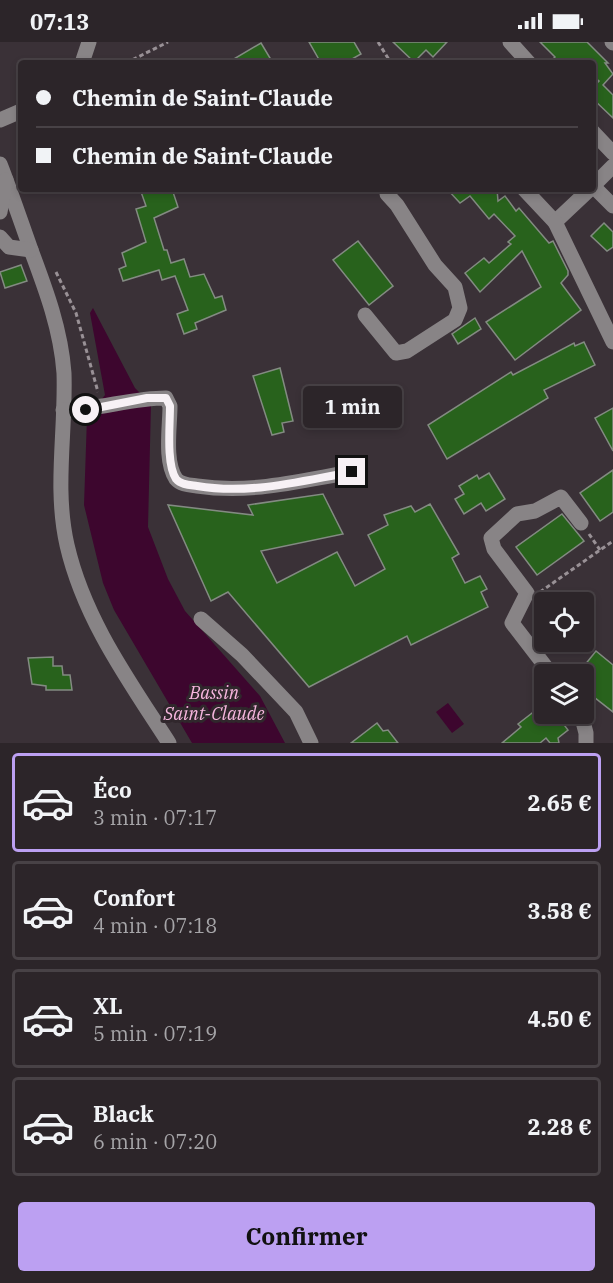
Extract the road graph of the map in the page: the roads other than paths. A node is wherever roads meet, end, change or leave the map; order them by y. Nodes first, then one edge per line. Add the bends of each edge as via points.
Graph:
1 (89, 42) edge
2 (510, 42) edge
3 (83, 60) edge
4 (526, 60) edge
5 (18, 112) edge
6 (0, 120) edge
7 (596, 135) edge
8 (613, 153) edge
9 (0, 164) edge
10 (613, 166) edge
11 (6, 180) junction
12 (596, 183) edge
13 (596, 191) edge
14 (528, 192) edge
15 (587, 192) edge
16 (387, 194) dead end
17 (613, 206) edge
18 (0, 212) edge
19 (555, 222) junction
20 (0, 237) edge
21 (33, 254) junction
22 (365, 315) dead end
23 (613, 342) edge
24 (63, 410) junction
25 (352, 472) dead end
26 (581, 523) road end
27 (201, 619) dead end
28 (544, 664) edge
29 (583, 724) edge
30 (169, 743) edge
31 (311, 743) edge
32 (586, 743) edge

1 - 3 street
2 - 4 street
5 - 6 street
7 - 8 street
9 - 11 street
10 - 12 street
11 - 18 street
11 - 21 street
13 - 17 street
14 - 19 street
15 - 19 street
16 - 22 street via 454,287 460,308 455,320 407,351 396,353
19 - 23 street
20 - 21 street via 9,247
21 - 24 street via 57,329 64,374
24 - 25 street via 166,398 170,406 171,468 177,481 184,484 228,491 252,490
24 - 30 street via 61,515 80,588 107,646
26 - 28 street via 561,497 535,511 517,514 490,538 527,592 512,623
27 - 31 street via 296,712
29 - 32 street

